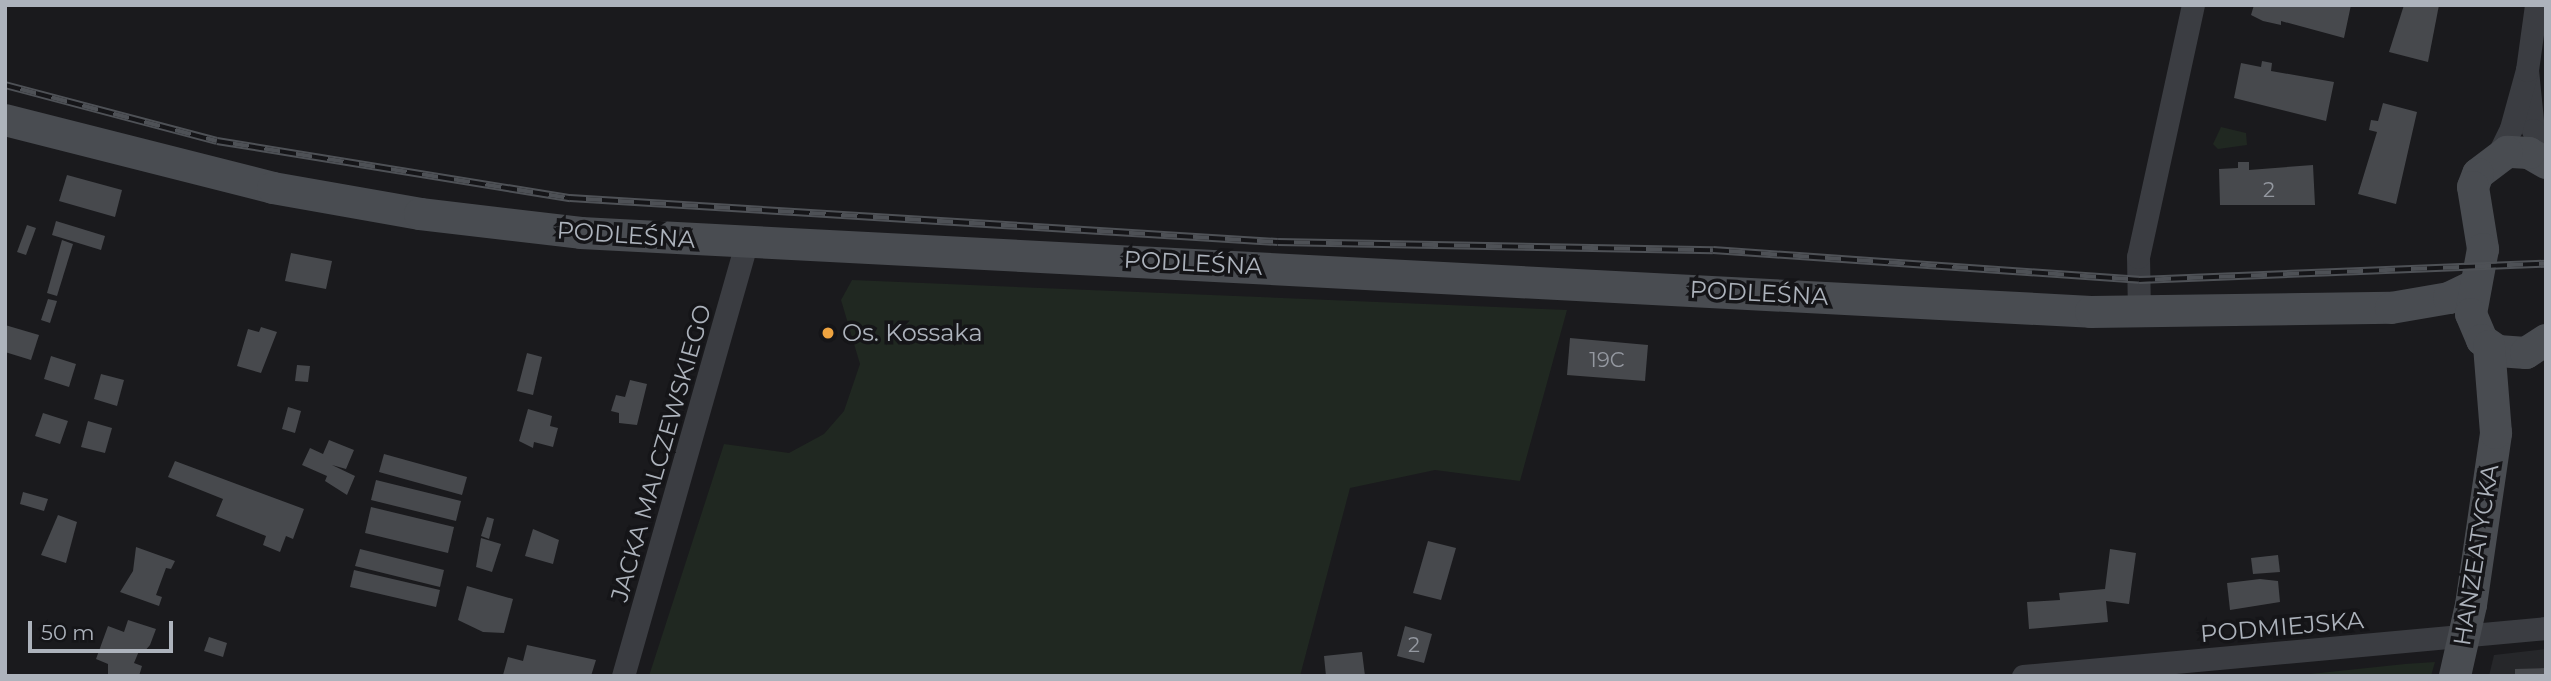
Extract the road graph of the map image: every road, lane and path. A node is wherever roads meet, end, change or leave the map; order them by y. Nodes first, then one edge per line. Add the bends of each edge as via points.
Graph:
1 (2193, 5) edge
2 (2536, 5) edge
3 (2527, 70) junction
4 (5, 120) edge
5 (2498, 155) junction
6 (2546, 163) edge
7 (746, 244) junction
8 (2476, 285) junction
9 (2392, 308) junction
10 (2140, 313) junction
11 (2483, 339) junction
12 (2541, 344) edge
13 (2496, 433) junction
14 (2546, 628) edge
15 (2465, 636) junction
16 (624, 676) edge
17 (2023, 676) edge
18 (2455, 676) edge

1 - 10 street via 2138,257
2 - 3 street
3 - 5 street via 2511,128
3 - 6 street via 2533,130
4 - 7 street, PODLEŚNA via 205,173 420,214 524,228
5 - 6 street via 2521,151
5 - 8 street, HANZEATYCKA via 2482,168 2473,187 2483,249
7 - 10 street, PODLEŚNA via 1353,270
7 - 16 street, JACKA MALCZEWSKIEGO
8 - 9 street, PODLEŚNA via 2449,298
8 - 11 street, HANZEATYCKA via 2471,314
9 - 10 street, PODLEŚNA
9 - 11 street, PODLEŚNA via 2449,320
11 - 12 street, PODLEŚNA via 2517,354
11 - 13 street, HANZEATYCKA
12 - 13 street, HANZEATYCKA via 2516,378
13 - 15 street, HANZEATYCKA
14 - 15 street, PODMIEJSKA
15 - 17 street, PODMIEJSKA
15 - 18 street, HANZEATYCKA

